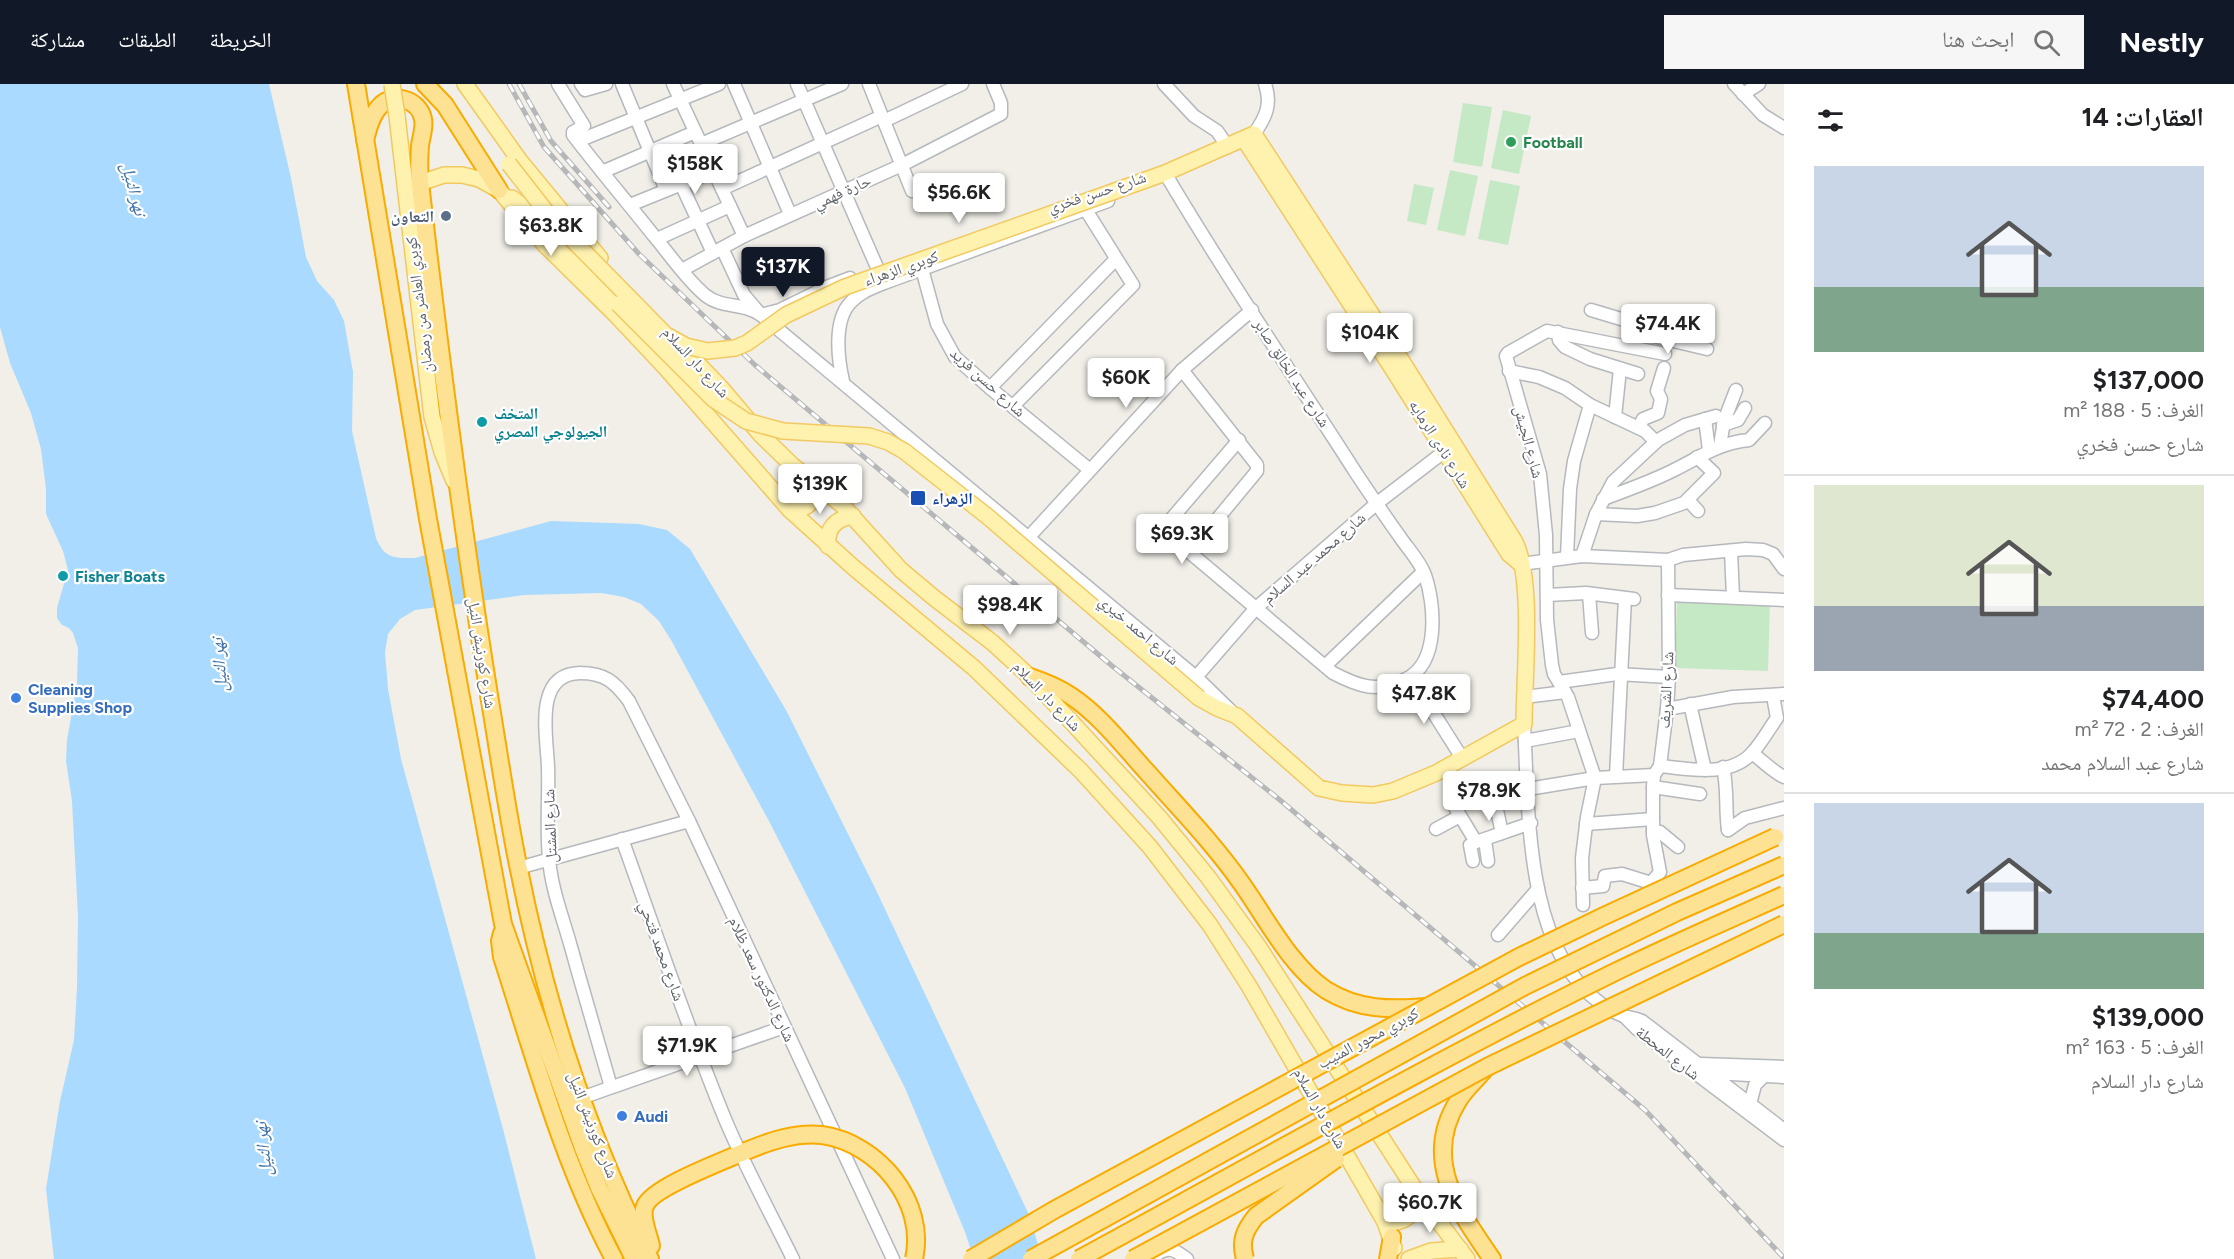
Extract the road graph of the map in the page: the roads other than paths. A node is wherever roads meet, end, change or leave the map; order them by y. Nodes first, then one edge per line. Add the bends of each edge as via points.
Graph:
1 (356, 84) edge
2 (392, 84) edge
3 (425, 84) edge
4 (465, 84) edge
5 (581, 84) edge
6 (606, 84) edge
7 (622, 84) edge
8 (673, 84) edge
9 (719, 84) edge
10 (734, 84) edge
11 (797, 84) edge
12 (842, 84) edge
13 (869, 84) edge
14 (962, 84) edge
15 (993, 84) edge
16 (1164, 84) edge
17 (1265, 84) edge
18 (1734, 84) edge
19 (1759, 84) edge
20 (564, 86) edge
21 (696, 88) edge
22 (1743, 94) junction
23 (680, 100) junction
24 (804, 100) junction
25 (478, 105) junction
26 (636, 118) junction
27 (883, 119) junction
28 (751, 123) junction
29 (1784, 128) edge
30 (695, 132) junction
31 (575, 137) junction
32 (1249, 137) junction
33 (365, 140) junction
34 (823, 143) junction
35 (701, 144) junction
36 (1228, 147) junction
37 (649, 151) junction
38 (902, 165) junction
39 (770, 167) junction
40 (714, 171) junction
41 (602, 172) junction
42 (1167, 175) junction
43 (420, 183) junction
44 (681, 184) junction
45 (722, 189) junction
46 (500, 190) junction
47 (666, 190) junction
48 (844, 190) junction
49 (912, 191) dead end
50 (630, 205) junction
51 (730, 206) junction
52 (1086, 210) junction
53 (790, 214) junction
54 (698, 221) junction
55 (744, 236) junction
56 (657, 239) junction
57 (717, 250) junction
58 (1116, 259) junction
59 (878, 268) junction
60 (922, 269) junction
61 (682, 270) junction
62 (884, 283) junction
63 (1252, 310) junction
64 (1591, 310) dead end
65 (761, 315) junction
66 (1553, 331) junction
67 (1636, 332) junction
68 (1631, 348) junction
69 (1707, 349) dead end
70 (1665, 354) dead end
71 (1507, 365) junction
72 (1664, 368) dead end
73 (1620, 369) junction
74 (1182, 370) junction
75 (1638, 374) dead end
76 (843, 381) junction
77 (990, 388) junction
78 (1736, 390) dead end
79 (1590, 405) junction
80 (1013, 406) junction
81 (1745, 408) dead end
82 (1615, 417) junction
83 (1715, 420) junction
84 (1765, 423) dead end
85 (1640, 428) junction
86 (1239, 440) junction
87 (1656, 442) junction
88 (1714, 448) junction
89 (1445, 451) junction
90 (1697, 457) junction
91 (1090, 470) junction
92 (811, 479) junction
93 (457, 486) junction
94 (1603, 499) junction
95 (1688, 500) junction
96 (1376, 504) junction
97 (790, 510) junction
98 (1698, 511) dead end
99 (1596, 514) junction
100 (853, 516) junction
101 (1028, 538) junction
102 (828, 546) junction
103 (1731, 551) junction
104 (1190, 552) junction
105 (1582, 555) junction
106 (1567, 557) junction
107 (1546, 560) junction
108 (1668, 560) junction
109 (1521, 564) junction
110 (1784, 570) edge
111 (1423, 572) junction
112 (1589, 594) junction
113 (1547, 595) junction
114 (1668, 595) junction
115 (1733, 597) junction
116 (1784, 600) edge
117 (1256, 608) junction
118 (1592, 633) dead end
119 (1325, 666) junction
120 (1622, 674) junction
121 (1030, 677) junction
122 (1196, 677) junction
123 (1411, 677) junction
124 (1669, 677) junction
125 (1562, 687) junction
126 (1779, 695) edge
127 (1524, 697) junction
128 (629, 701) joint
129 (1690, 705) junction
130 (1667, 709) junction
131 (1237, 716) junction
132 (1524, 724) junction
133 (1579, 731) junction
134 (1525, 741) junction
135 (1752, 753) junction
136 (1462, 758) junction
137 (1723, 767) junction
138 (1705, 771) junction
139 (1616, 776) junction
140 (1656, 776) junction
141 (1784, 777) edge
142 (1595, 778) junction
143 (1491, 783) dead end
144 (1528, 789) junction
145 (1700, 794) dead end
146 (1453, 804) dead end
147 (1784, 808) edge
148 (1460, 816) junction
149 (689, 821) junction
150 (1531, 823) junction
151 (1586, 824) junction
152 (1653, 825) junction
153 (1436, 829) dead end
154 (1503, 833) junction
155 (1779, 835) edge
156 (622, 839) junction
157 (1480, 841) junction
158 (1678, 847) dead end
159 (549, 859) junction
160 (1473, 861) dead end
161 (1488, 861) dead end
162 (1784, 865) edge
163 (518, 868) junction
164 (1582, 888) junction
165 (1538, 889) junction
166 (1784, 895) edge
167 (1583, 905) dead end
168 (503, 924) junction
169 (1784, 924) edge
170 (1498, 935) dead end
171 (1427, 1007) junction
172 (784, 1027) junction
173 (700, 1057) junction
174 (1696, 1067) junction
175 (1784, 1067) edge
176 (1487, 1068) junction
177 (1712, 1073) junction
178 (1764, 1076) junction
179 (1784, 1077) edge
180 (612, 1088) junction
181 (581, 1098) junction
182 (1750, 1104) junction
183 (1391, 1120) junction
184 (1784, 1130) edge
185 (1784, 1140) edge
186 (743, 1152) junction
187 (1418, 1194) junction
188 (1388, 1230) junction
189 (1464, 1254) edge
190 (614, 1259) edge
191 (634, 1259) edge
192 (652, 1259) edge
193 (793, 1259) edge
194 (893, 1259) edge
195 (914, 1259) edge
196 (970, 1259) edge
197 (1031, 1259) edge
198 (1079, 1259) edge
199 (1133, 1259) edge
200 (1148, 1259) edge
201 (1187, 1259) edge
202 (1245, 1259) edge
203 (1388, 1259) edge
204 (1396, 1259) edge
205 (1409, 1259) edge
206 (1492, 1259) edge

1 - 33 highway, شارع كورنيش النيل
2 - 93 main road, كوبري العاشر من رمضان, bridge via 432,417
3 - 46 highway via 445,105
4 - 25 main road, شارع دار السلام
5 - 6 street via 585,90
7 - 26 street
8 - 23 street
9 - 21 street
10 - 28 street
11 - 24 street
12 - 24 street
13 - 27 street
14 - 27 street
15 - 38 street, حارة فهمي via 1003,109 1001,114
16 - 36 street via 1194,116 1217,131
17 - 32 street via 1269,98 1265,120
18 - 22 street
19 - 22 street
20 - 31 street via 584,126
21 - 23 street
22 - 29 street via 1763,115
23 - 26 street
23 - 30 street
24 - 28 street
24 - 34 street
25 - 42 main road, كوبري الزهراء, bridge via 509,164 552,219 666,335 686,346 708,351 747,343 786,315 844,287
25 - 92 main road, شارع دار السلام via 585,242 760,434
26 - 31 street
26 - 37 street
27 - 34 street
27 - 38 street
28 - 35 street
28 - 39 street
30 - 35 street
30 - 37 street
31 - 41 street
32 - 36 main road, كوبري الزهراء
32 - 89 main road, شارع نادى الرمايه
32 - 109 main road, شارع نادى الرمايه via 1400,358 1509,533
33 - 43 highway, شارع كورنيش النيل via 375,113 386,101 401,99 416,105 424,124
33 - 168 highway, شارع كورنيش النيل
34 - 39 street
34 - 48 street
35 - 40 street
36 - 42 main road, كوبري الزهراء
37 - 41 street
37 - 47 street
38 - 48 street, حارة فهمي
38 - 49 street
39 - 45 street
39 - 53 street
40 - 44 street
40 - 45 street
41 - 50 street
42 - 52 street, شارع حسن فخري
42 - 59 street, شارع حسن فخري via 1138,176
42 - 63 street, شارع عبد الخالق صابر
43 - 46 main road, شارع دار السلام via 444,175 462,175
43 - 93 highway, شارع كورنيش النيل
44 - 47 street
44 - 54 street, شارع احمد خيري
45 - 51 street
46 - 97 main road, شارع دار السلام via 545,245 665,367
46 - 131 main road, bridge via 530,212 713,399 746,421 783,431 869,436 904,451 987,516 1199,698
47 - 50 street
48 - 53 street, حارة فهمي
48 - 59 street
50 - 56 street
51 - 54 street
51 - 55 street
52 - 58 street
52 - 60 street, شارع حسن فخري
53 - 55 street, حارة فهمي
54 - 56 street
54 - 57 street, شارع احمد خيري
55 - 57 street, حارة فهمي
56 - 61 street
57 - 61 street, حارة فهمي
57 - 65 street, شارع احمد خيري
58 - 77 street
58 - 80 street via 1132,282 1131,289
59 - 62 street
59 - 65 street, شارع حسن فخري
60 - 62 street, شارع حسن فخري
60 - 77 street, شارع حسن فريد via 944,340 955,357
61 - 65 street via 714,301 744,306
62 - 76 street, شارع حسن فخري via 860,294 843,316 838,349
63 - 74 street
63 - 96 street, شارع عبد الخالق صابر
64 - 67 street via 1631,322
65 - 76 street, شارع احمد خيري
66 - 68 street
66 - 71 street via 1508,353
66 - 73 street via 1565,347
67 - 68 street
67 - 69 street
68 - 70 street
71 - 79 street via 1565,388
71 - 107 street, شارع الجيش via 1540,474
72 - 85 street via 1657,391 1661,399 1658,413 1643,419
73 - 75 street
73 - 82 street
74 - 86 street
74 - 91 street
76 - 101 street, شارع احمد خيري
77 - 80 street, شارع حسن فريد
78 - 83 street
79 - 82 street
79 - 106 street via 1574,461
80 - 91 street, شارع حسن فريد
81 - 83 street via 1738,420
82 - 85 street
83 - 87 street via 1685,425
83 - 88 street
83 - 88 street
84 - 88 street via 1749,440
85 - 87 street
86 - 104 street via 1257,465 1257,471
86 - 104 street via 1167,524 1169,535
87 - 94 street via 1613,482
88 - 90 street
89 - 96 street, شارع محمد عبد السلام
89 - 109 main road, شارع نادى الرمايه via 1507,550
90 - 94 street
90 - 95 street via 1714,473
91 - 101 street
92 - 97 main road via 815,488 812,502
92 - 100 main road, شارع دار السلام
93 - 163 highway, شارع كورنيش النيل
94 - 99 street
95 - 98 street
95 - 99 street via 1646,515
96 - 111 street, شارع عبد الخالق صابر
96 - 117 street, شارع محمد عبد السلام
97 - 102 main road, شارع دار السلام
99 - 105 street
100 - 102 main road via 832,526
100 - 121 main road, شارع دار السلام via 917,584
101 - 122 street, شارع احمد خيري
102 - 188 main road, شارع دار السلام via 1009,699 1150,847 1230,955
103 - 108 street
103 - 110 street via 1763,550 1773,554
103 - 115 street
104 - 117 street
105 - 106 street
105 - 108 street
106 - 107 street
107 - 109 street
107 - 113 street
108 - 114 street, شارع الشريف
109 - 127 main road, شارع نادى الرمايه via 1526,604
111 - 119 street
111 - 123 street, شارع عبد الخالق صابر via 1433,609 1433,627 1423,662
112 - 113 street
112 - 118 street
112 - 120 street via 1629,599
113 - 125 street via 1552,665
114 - 115 street
114 - 124 street, شارع الشريف
115 - 116 street
117 - 119 street
117 - 122 street, شارع محمد عبد السلام
119 - 123 street via 1355,684 1375,688
120 - 124 street
120 - 125 street
120 - 139 street
121 - 171 highway via 1076,699 1124,747 1227,864 1308,975 1337,995 1370,1007
121 - 187 main road, شارع دار السلام via 1134,788 1214,886 1281,981
122 - 131 street, شارع احمد خيري
123 - 136 street
124 - 130 street, شارع الشريف
125 - 127 street
125 - 133 street
126 - 129 street via 1733,697
126 - 135 street via 1777,718
127 - 132 main road, شارع نادى الرمايه
128 - 149 street, شارع الدكتور سعد ظلام
128 - 159 street, شارع المشتل via 605,676 573,673 553,685 546,719
129 - 130 street
129 - 138 street
130 - 140 street, شارع الشريف
131 - 136 main road, شارع احمد خيري via 1319,788 1342,794 1394,791
132 - 134 street, شارع المحطة
132 - 136 main road, شارع احمد خيري
133 - 134 street
133 - 142 street
134 - 144 street, شارع المحطة
135 - 137 street via 1741,762
135 - 141 street
137 - 138 street
137 - 147 street via 1728,830 1745,818
138 - 140 street
139 - 140 street
139 - 142 street
140 - 145 street
140 - 152 street, شارع الشريف
142 - 144 street
142 - 151 street
143 - 154 street
144 - 150 street, شارع المحطة
146 - 148 street
148 - 153 street
148 - 157 street
149 - 156 street
149 - 172 street, شارع الدكتور سعد ظلام
150 - 154 street
150 - 165 street, شارع المحطة
151 - 152 street
151 - 164 street
152 - 158 street
152 - 164 street, شارع الشريف via 1660,872 1652,882 1622,874 1605,876 1603,886
154 - 157 street
155 - 171 highway, كوبري محور المنيب, bridge via 1551,941
156 - 159 street
156 - 173 street, شارع محمد فتحي
157 - 160 street via 1470,845
157 - 161 street
159 - 163 street
159 - 180 street, شارع المشتل
162 - 197 highway, كوبري محور المنيب, bridge via 1525,986
163 - 181 highway, شارع كورنيش النيل via 543,973
164 - 167 street
165 - 170 street
165 - 174 street, شارع المحطة via 1545,920 1564,964 1580,986 1636,1029
166 - 198 highway, bridge via 1538,1011
168 - 190 highway via 502,957 562,1141
168 - 191 highway, شارع كورنيش النيل via 583,1148
169 - 176 highway, bridge
171 - 196 highway, كوبري محور المنيب, bridge
172 - 173 street
172 - 194 street, شارع الدكتور سعد ظلام
173 - 180 street
173 - 186 street, شارع محمد فتحي
174 - 175 street
174 - 177 street
174 - 185 street, شارع المحطة
176 - 183 highway, bridge
176 - 206 highway via 1457,1102 1443,1151 1454,1200
177 - 178 street
177 - 182 street, شارع المحطة
178 - 179 street
178 - 182 street via 1752,1089
180 - 181 street
181 - 192 highway, شارع كورنيش النيل via 605,1160
182 - 184 street, شارع المحطة
183 - 199 highway, bridge
183 - 202 highway, bridge via 1256,1216 1246,1228 1242,1242
186 - 192 highway via 651,1197 644,1217
186 - 193 street, شارع محمد فتحي
186 - 195 highway, bridge via 780,1139 822,1135 862,1151 895,1177 907,1201 914,1227
187 - 188 main road via 1411,1214
187 - 189 main road, شارع دار السلام
188 - 203 highway
188 - 204 main road, شارع دار السلام
189 - 205 main road via 1431,1251
200 - 201 street via 1169,1248

